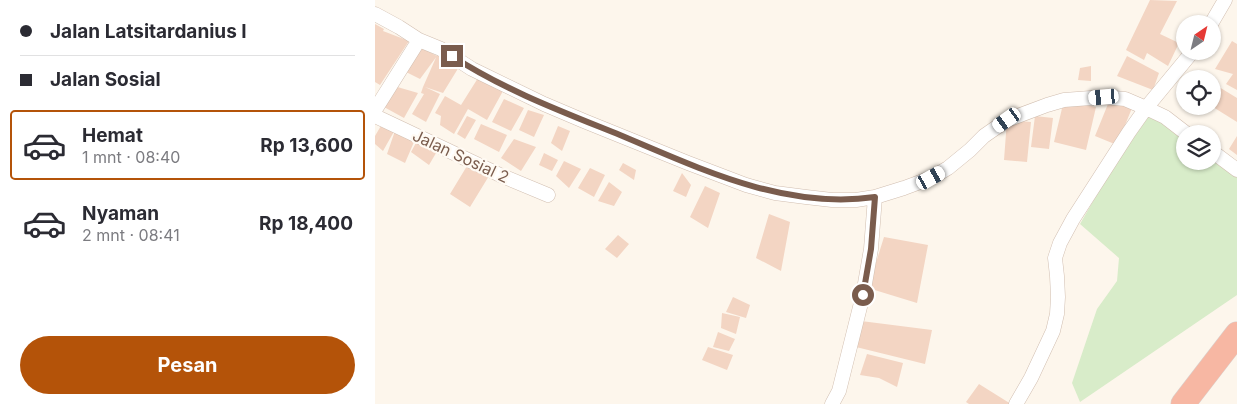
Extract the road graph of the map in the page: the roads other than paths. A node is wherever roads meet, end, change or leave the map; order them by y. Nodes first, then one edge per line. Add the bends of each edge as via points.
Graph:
1 (1225, 0) edge
2 (375, 14) edge
3 (1216, 15) edge
4 (419, 40) junction
5 (1186, 60) edge
6 (1147, 108) junction
7 (375, 110) edge
8 (375, 116) edge
9 (1176, 126) edge
10 (1221, 158) edge
11 (1237, 170) edge
12 (548, 195) dead end
13 (875, 197) junction
14 (1237, 334) edge
15 (832, 404) edge
16 (1016, 404) edge
17 (1183, 404) edge

1 - 3 street
2 - 4 street
4 - 7 street
4 - 13 street via 552,108 746,185 806,198 856,200
5 - 6 street
6 - 9 street
6 - 13 street via 1125,99 1104,97 1047,104 1007,120 931,178
6 - 16 street via 1060,243 1055,258 1057,314 1053,331
8 - 12 street, Jalan Sosial 2
10 - 11 street
13 - 15 street via 863,295 839,391
14 - 17 highway

